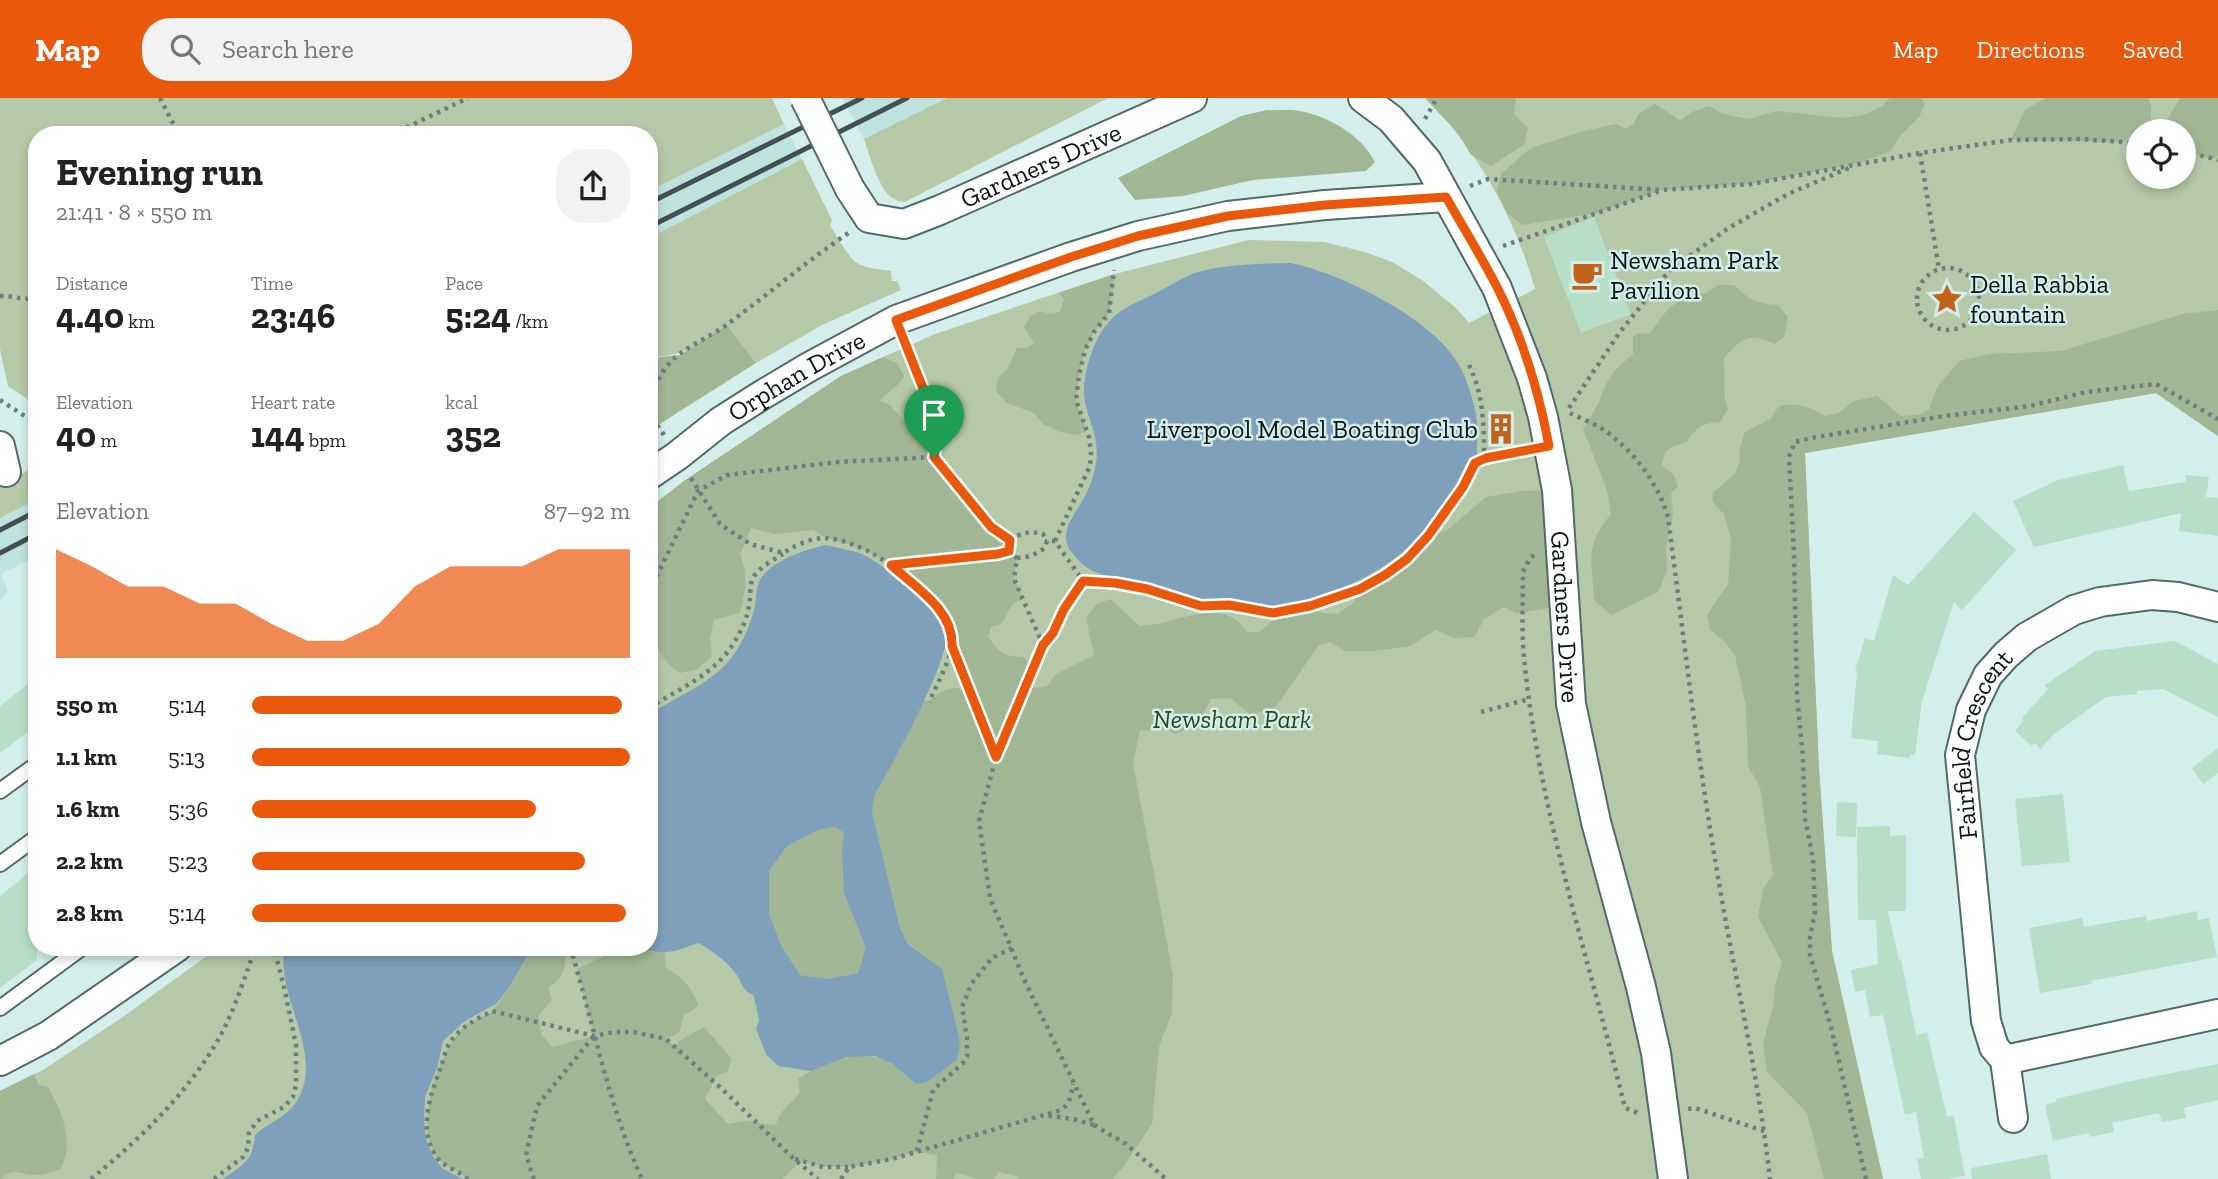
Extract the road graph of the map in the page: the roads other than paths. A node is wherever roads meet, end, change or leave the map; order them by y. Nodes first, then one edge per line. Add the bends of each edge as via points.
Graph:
1 (805, 98) edge
2 (1192, 98) edge
3 (1363, 98) edge
4 (1446, 197) junction
5 (658, 469) edge
6 (2218, 607) edge
7 (28, 771) edge
8 (0, 791) edge
9 (28, 844) edge
10 (0, 864) edge
11 (71, 956) edge
12 (164, 956) edge
13 (0, 1008) edge
14 (2218, 1014) edge
15 (2005, 1060) junction
16 (0, 1061) edge
17 (2013, 1118) dead end
18 (1673, 1179) edge

1 - 2 street, Gardners Drive, bridge via 850,189 878,220 904,224
3 - 4 street, Gardners Drive via 1412,142
4 - 5 street, Orphan Drive via 1228,216 1138,236 989,286 896,320 809,367 721,421
4 - 18 street, Gardners Drive via 1497,288 1519,341 1549,446 1557,490 1571,704 1596,822 1656,1053
6 - 15 street, Fairfield Crescent via 2152,595 2074,610 2006,655 1988,675 1971,710 1960,755 1986,1021 1994,1047
7 - 8 lane
9 - 10 lane
11 - 13 lane
12 - 16 street via 48,1036
14 - 15 street
15 - 17 street, Fairfield Crescent

